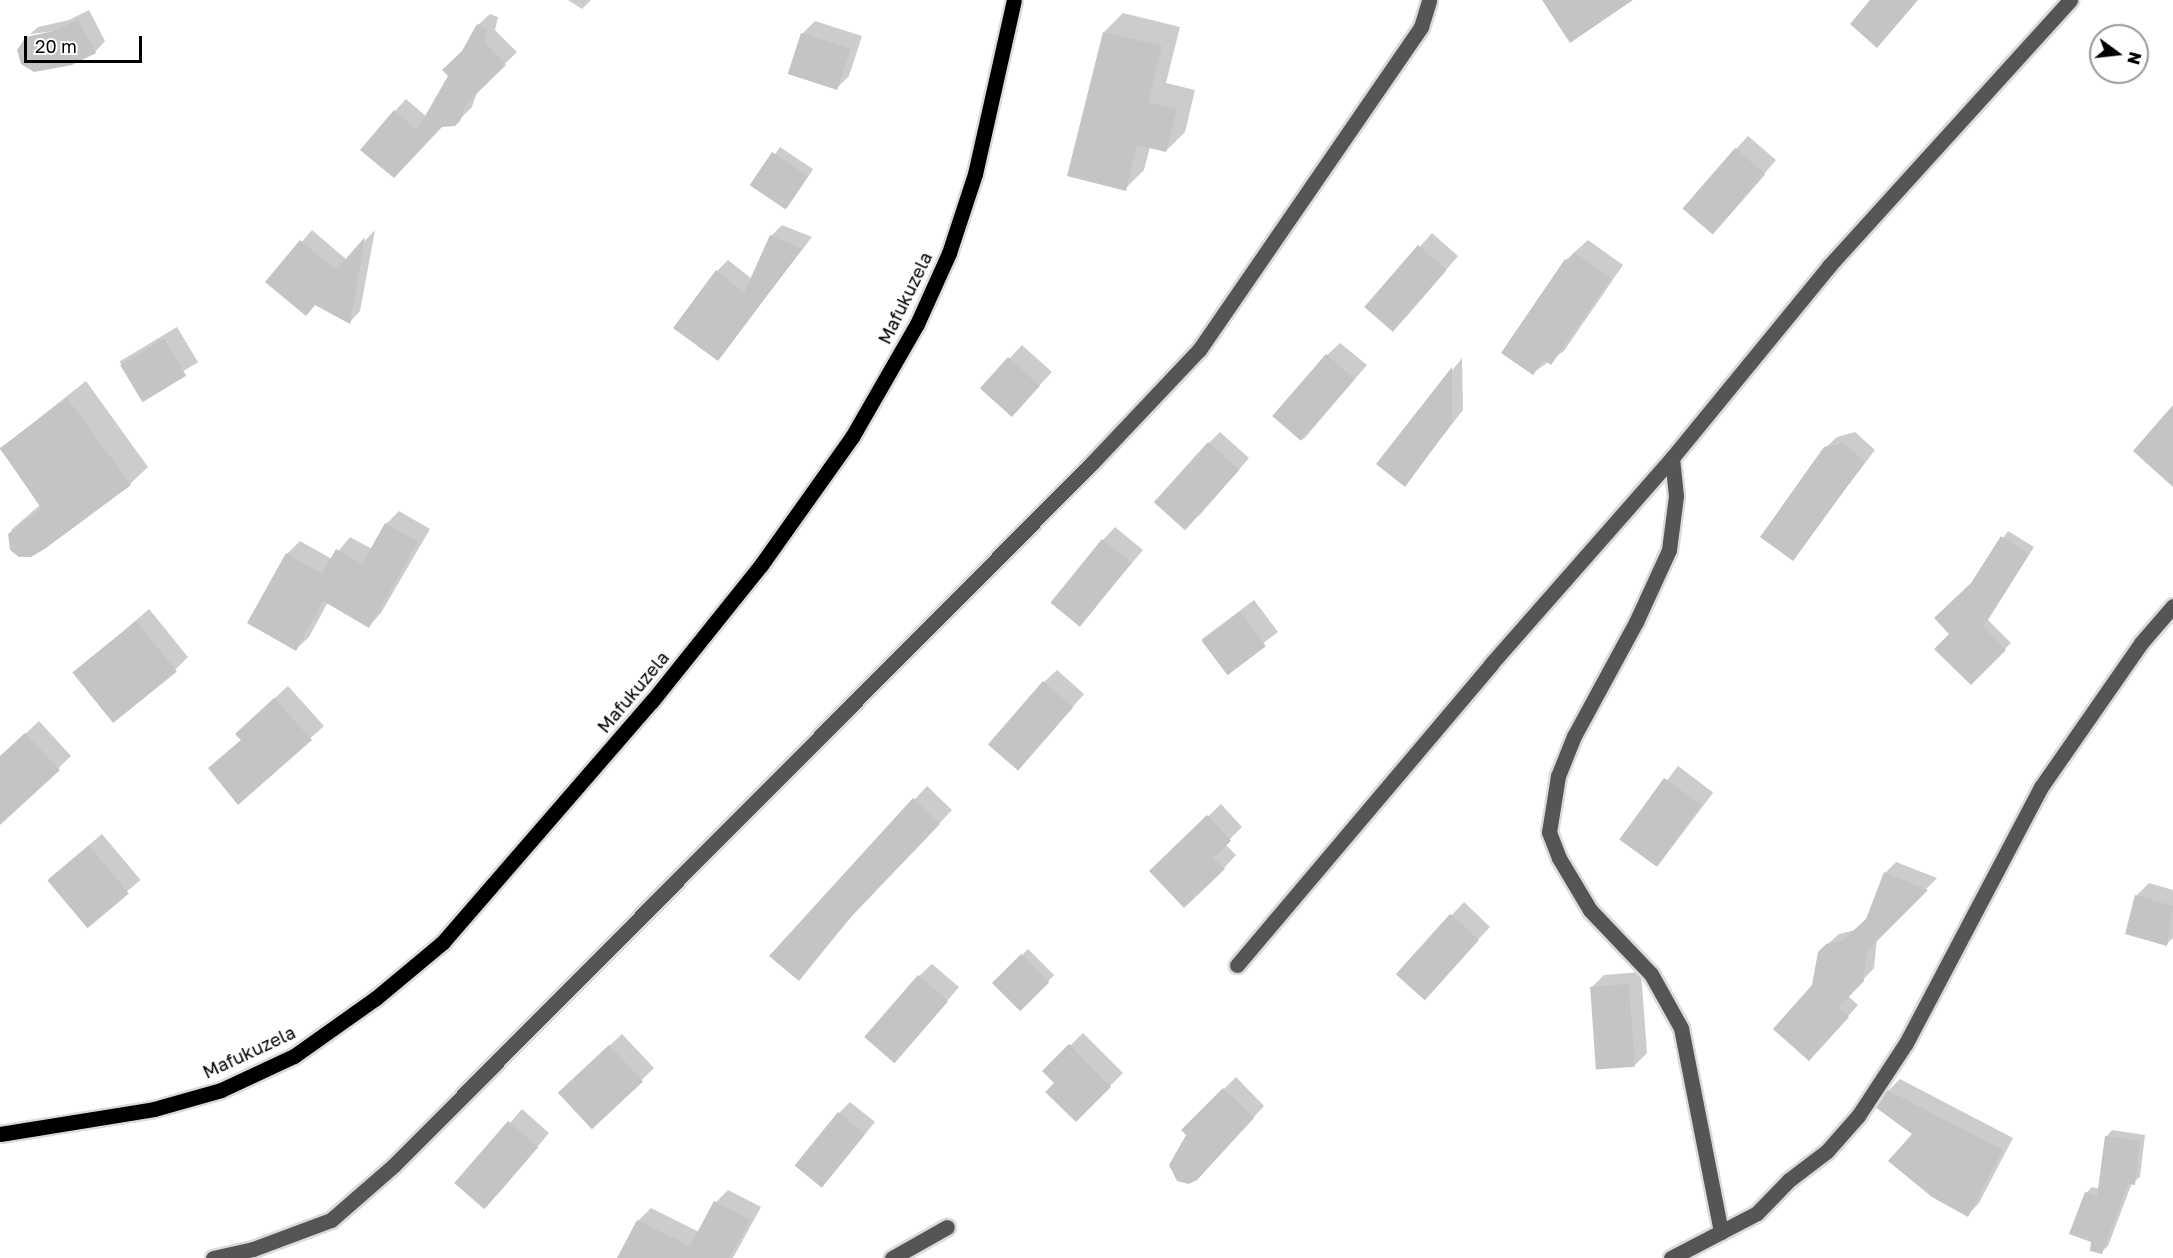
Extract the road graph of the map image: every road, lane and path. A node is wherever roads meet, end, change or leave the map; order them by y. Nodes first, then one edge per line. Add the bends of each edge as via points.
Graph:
1 (1014, 0) edge
2 (1429, 0) edge
3 (2070, 0) edge
4 (1672, 458) junction
5 (2173, 606) edge
6 (1237, 965) dead end
7 (0, 1134) edge
8 (947, 1227) dead end
9 (1721, 1232) junction
10 (213, 1258) edge
11 (892, 1258) edge
12 (1671, 1258) edge

1 - 7 main road, Mafukuzela via 975,174 949,253 916,324 852,437 760,565 652,701 443,942 376,998 294,1056 221,1090 154,1109
2 - 10 street via 1421,27 1199,350 1092,463 394,1165 330,1220 253,1249
3 - 4 street via 1829,266
4 - 6 street via 1491,664
4 - 9 street via 1676,496 1669,550 1636,622 1574,736 1558,776 1549,832 1559,858 1590,910 1651,974 1681,1028
5 - 9 street via 2140,644 2041,787 1906,1043 1858,1116 1827,1151 1789,1180 1757,1213
8 - 11 street
9 - 12 street

